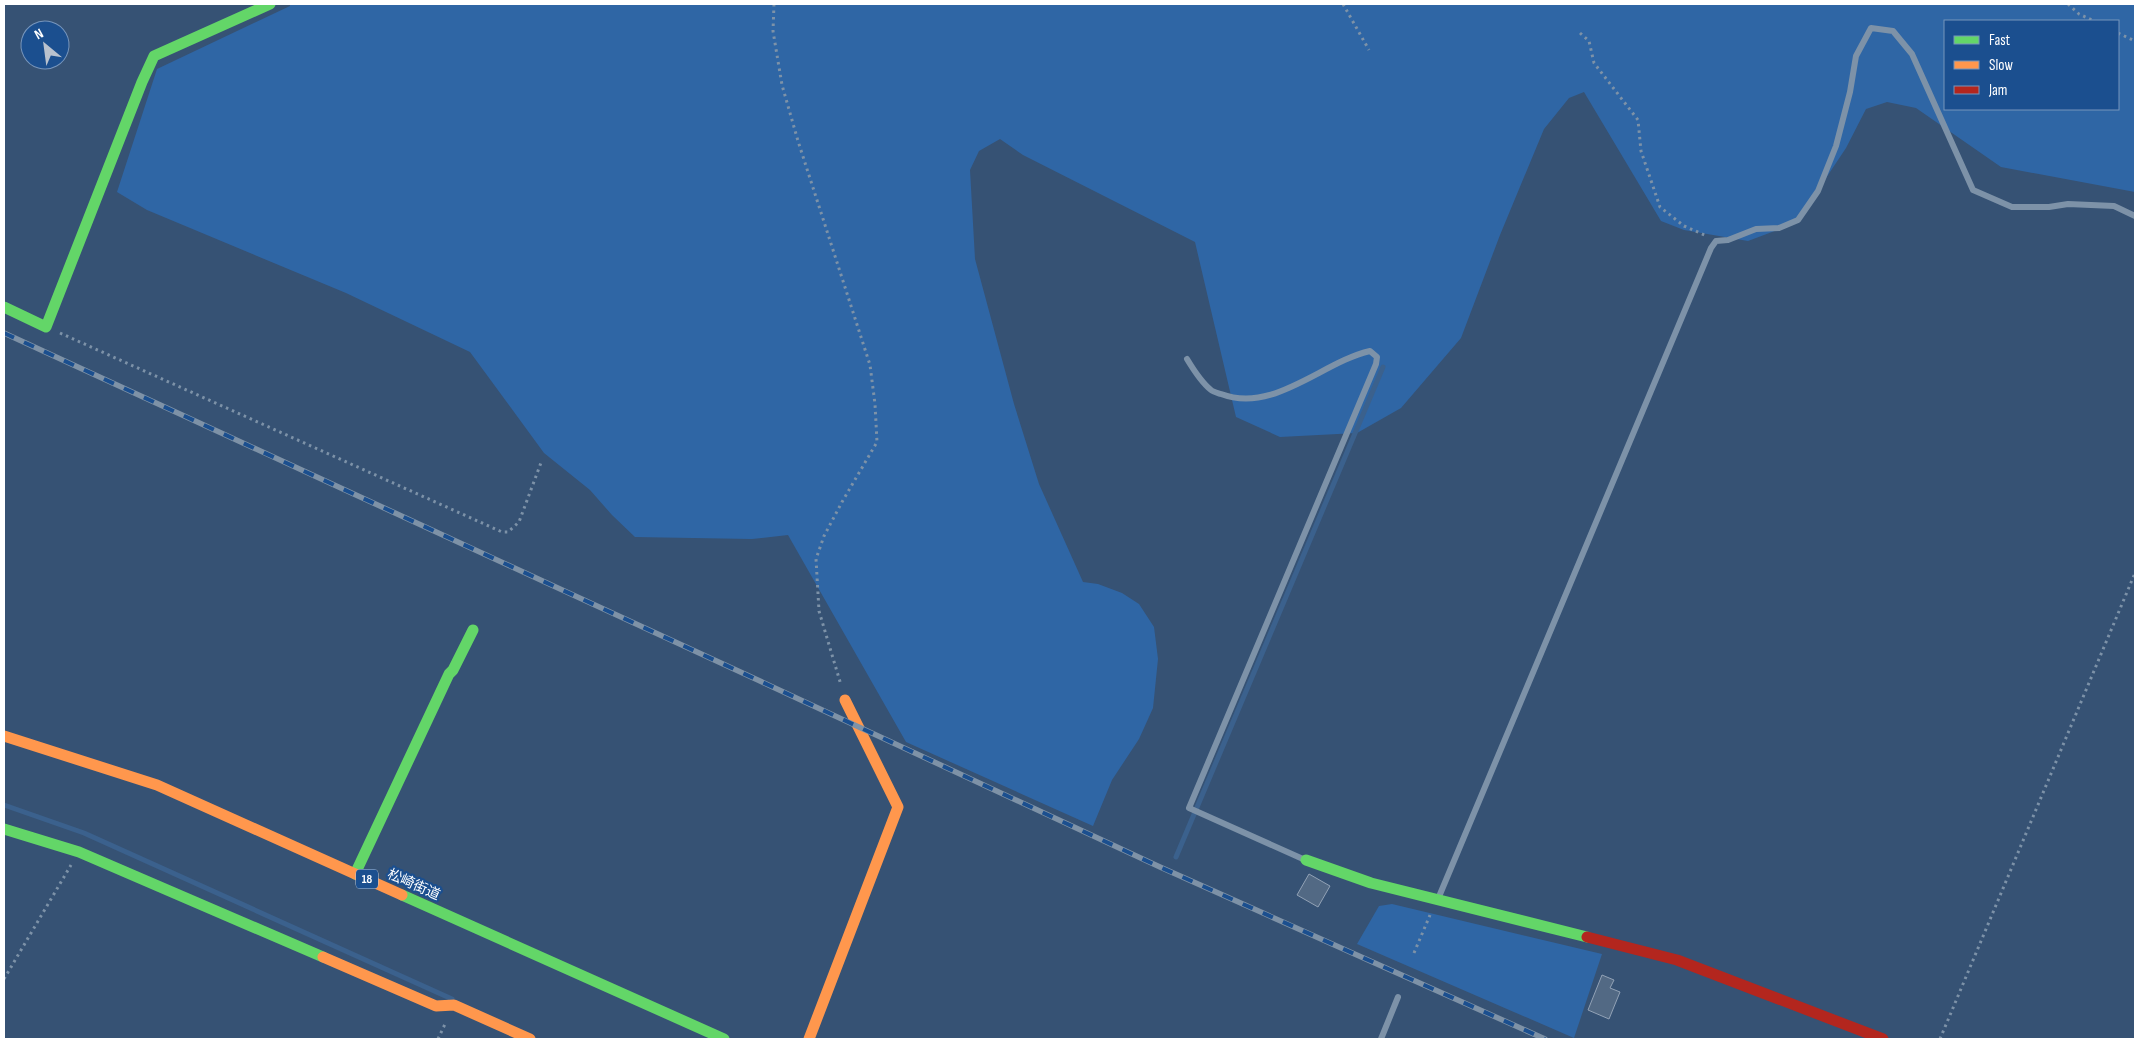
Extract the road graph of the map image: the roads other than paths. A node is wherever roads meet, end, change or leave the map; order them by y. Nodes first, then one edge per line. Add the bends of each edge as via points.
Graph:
1 (270, 4) edge
2 (2135, 216) edge
3 (4, 307) edge
4 (1187, 359) dead end
5 (473, 630) dead end
6 (845, 700) road end
7 (4, 736) edge
8 (4, 829) edge
9 (1306, 860) joint
10 (355, 874) junction
11 (1437, 901) junction
12 (1398, 997) dead end
13 (530, 1039) edge
14 (724, 1039) edge
15 (809, 1039) edge
16 (1381, 1039) edge
17 (1883, 1039) edge

1 - 3 street via 154,56 46,327
2 - 11 lane via 2114,206 2012,207 1974,190 1912,54 1892,32 1871,28 1856,56 1836,146 1818,191 1798,220 1779,228 1756,229 1716,241 1711,248
4 - 9 lane via 1211,390 1244,399 1272,394 1303,383 1357,354 1370,350 1377,357 1189,808
5 - 10 street via 448,674
6 - 15 street via 898,806
7 - 10 street, 松崎街道 / 18 via 157,785
8 - 13 street via 79,852 436,1006 454,1005
9 - 11 street via 1364,881
10 - 14 street, 松崎街道 / 18
11 - 17 street via 1677,960
12 - 16 lane

